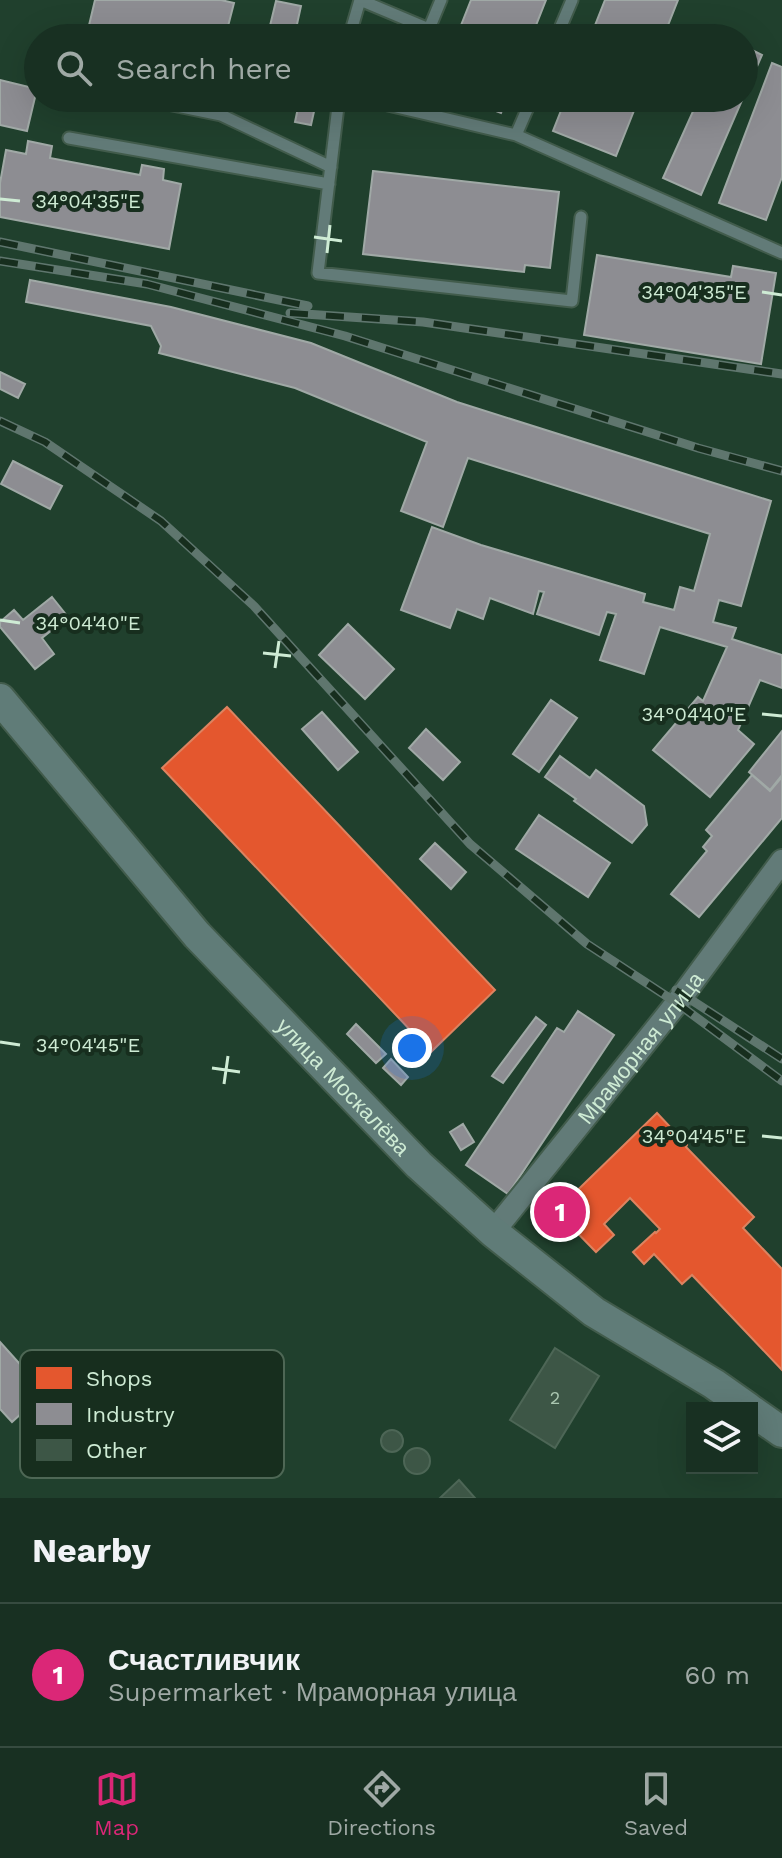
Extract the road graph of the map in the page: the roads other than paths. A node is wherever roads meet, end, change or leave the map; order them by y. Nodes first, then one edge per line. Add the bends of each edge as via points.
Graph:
1 (360, 0) edge
2 (441, 0) edge
3 (572, 0) edge
4 (353, 24) edge
5 (417, 24) edge
6 (431, 24) edge
7 (562, 24) edge
8 (206, 112) edge
9 (337, 112) edge
10 (418, 112) edge
11 (526, 112) edge
12 (516, 135) junction
13 (69, 138) dead end
14 (331, 167) junction
15 (329, 184) junction
16 (581, 217) dead end
17 (782, 253) edge
18 (0, 699) edge
19 (782, 861) edge
20 (493, 1232) junction
21 (740, 1402) edge
22 (758, 1415) edge
23 (782, 1432) edge

1 - 4 lane
1 - 5 lane
2 - 6 lane
3 - 7 lane
8 - 14 lane
9 - 14 lane
10 - 12 lane
11 - 12 lane
12 - 17 lane
13 - 15 lane
14 - 15 lane
15 - 16 lane via 318,273 572,301
18 - 20 main road, улица Москалёва via 197,935 419,1165
19 - 20 street, Мраморная улица via 677,1003
20 - 21 main road, улица Москалёва via 594,1312
22 - 23 main road, улица Москалёва

